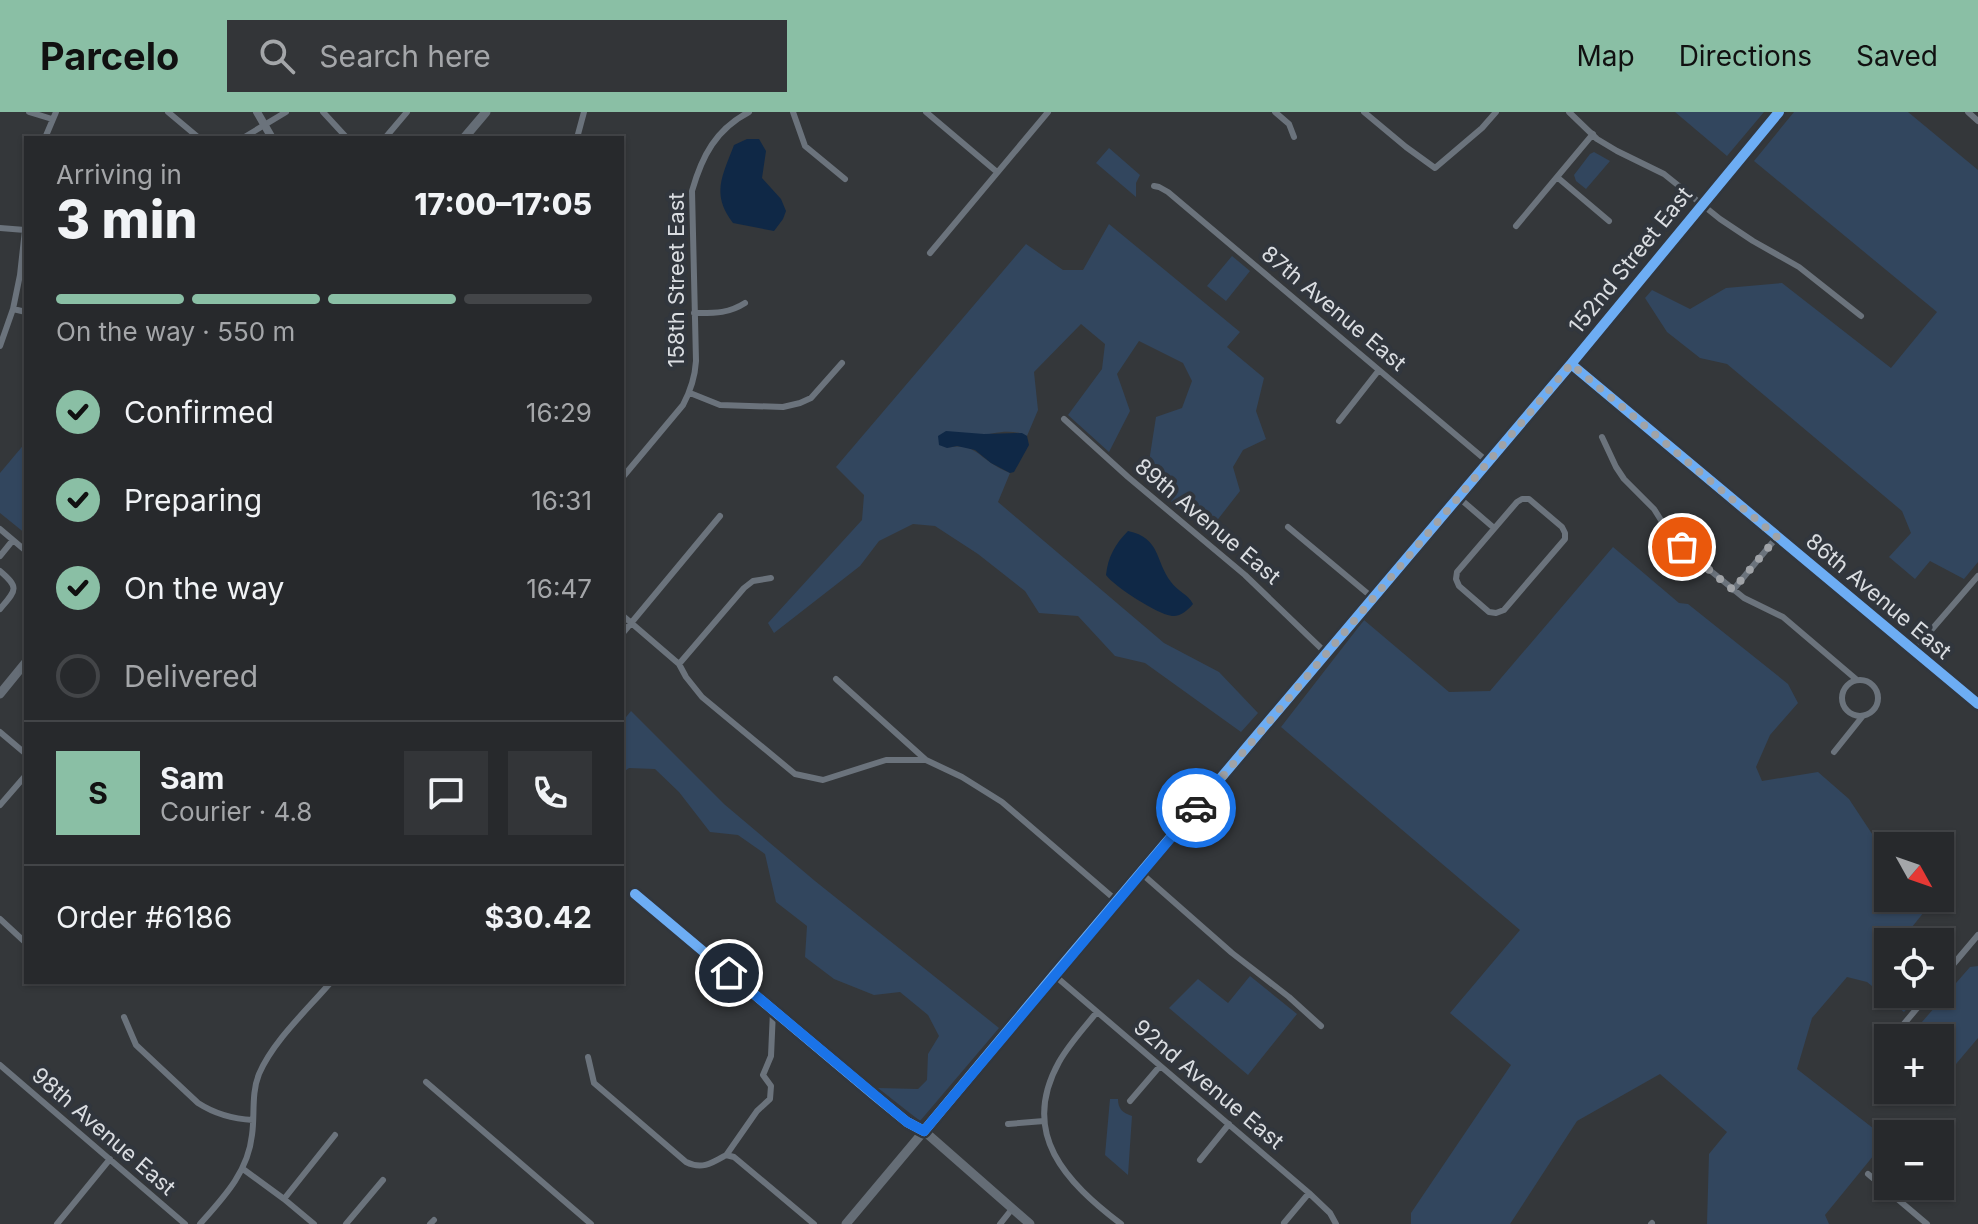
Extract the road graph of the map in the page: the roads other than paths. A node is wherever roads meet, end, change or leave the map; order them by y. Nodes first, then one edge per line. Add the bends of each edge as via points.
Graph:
1 (29, 112) edge
2 (168, 112) edge
3 (257, 112) edge
4 (286, 112) edge
5 (323, 112) edge
6 (407, 112) edge
7 (486, 112) edge
8 (584, 112) edge
9 (732, 112) edge
10 (749, 112) edge
11 (793, 112) edge
12 (926, 112) edge
13 (943, 112) edge
14 (1048, 112) edge
15 (1275, 112) edge
16 (1364, 112) edge
17 (1496, 112) edge
18 (1569, 112) edge
19 (1779, 112) edge
20 (1968, 112) edge
21 (54, 116) edge
22 (735, 120) junction
23 (936, 120) junction
24 (1978, 121) edge
25 (265, 125) junction
26 (1593, 134) junction
27 (46, 136) edge
28 (197, 136) edge
29 (246, 136) edge
30 (271, 136) edge
31 (345, 136) edge
32 (387, 136) edge
33 (466, 136) edge
34 (578, 136) edge
35 (1294, 137) dead end
36 (997, 172) junction
37 (1557, 177) junction
38 (845, 179) dead end
39 (1154, 186) dead end
40 (1702, 205) junction
41 (1609, 221) dead end
42 (1516, 226) dead end
43 (0, 228) edge
44 (24, 230) edge
45 (24, 244) edge
46 (930, 253) dead end
47 (745, 303) dead end
48 (13, 309) junction
49 (24, 312) edge
50 (694, 313) junction
51 (1861, 316) dead end
52 (0, 346) edge
53 (842, 363) dead end
54 (1571, 364) junction
55 (1379, 370) junction
56 (690, 393) junction
57 (1064, 419) dead end
58 (1339, 421) dead end
59 (1602, 437) dead end
60 (1488, 462) junction
61 (624, 476) edge
62 (1458, 497) junction
63 (720, 516) dead end
64 (1288, 527) dead end
65 (1494, 528) junction
66 (0, 529) edge
67 (1777, 537) junction
68 (13, 540) junction
69 (24, 549) edge
70 (0, 556) edge
71 (0, 571) edge
72 (1978, 576) edge
73 (771, 578) dead end
74 (1733, 590) junction
75 (1373, 598) junction
76 (0, 609) edge
77 (624, 617) edge
78 (631, 623) junction
79 (624, 632) edge
80 (1914, 650) junction
81 (1326, 653) junction
82 (24, 664) edge
83 (679, 664) junction
84 (836, 679) dead end
85 (1857, 680) junction
86 (0, 694) edge
87 (1978, 704) edge
88 (1862, 717) junction
89 (0, 732) edge
90 (24, 752) edge
91 (1834, 752) dead end
92 (926, 760) junction
93 (24, 777) edge
94 (0, 805) edge
95 (1141, 873) junction
96 (635, 894) dead end
97 (1117, 901) junction
98 (0, 919) edge
99 (1978, 935) edge
100 (24, 941) edge
101 (1954, 963) edge
102 (1054, 975) junction
103 (329, 984) edge
104 (1917, 1008) edge
105 (773, 1011) junction
106 (1097, 1012) junction
107 (124, 1017) dead end
108 (1904, 1024) edge
109 (1321, 1026) dead end
110 (588, 1057) dead end
111 (0, 1065) edge
112 (1160, 1066) junction
113 (426, 1082) dead end
114 (1130, 1101) dead end
115 (253, 1120) junction
116 (1044, 1121) junction
117 (1008, 1124) dead end
118 (1229, 1124) junction
119 (924, 1131) junction
120 (335, 1135) dead end
121 (727, 1154) junction
122 (110, 1159) junction
123 (1200, 1160) dead end
124 (243, 1169) junction
125 (1868, 1174) dead end
126 (383, 1180) dead end
127 (1309, 1193) junction
128 (284, 1199) junction
129 (1012, 1209) junction
130 (1284, 1223) edge
131 (57, 1224) edge
132 (185, 1224) edge
133 (200, 1224) edge
134 (314, 1224) edge
135 (346, 1224) edge
136 (591, 1224) edge
137 (814, 1224) edge
138 (846, 1224) edge
139 (1000, 1224) edge
140 (1030, 1224) edge
141 (1121, 1224) edge
142 (1336, 1224) edge
143 (1927, 1224) edge

1 - 21 street
2 - 28 street
3 - 25 street
4 - 25 street
5 - 31 street
6 - 32 street
7 - 33 main road
8 - 34 street
9 - 22 street
10 - 22 street, 158th Street East
11 - 38 street via 805,146
12 - 23 street
13 - 23 street
14 - 36 street
15 - 35 street
16 - 17 street via 1435,168
18 - 26 street
19 - 40 street, 152nd Street East
20 - 24 street
21 - 27 street
22 - 50 street, 158th Street East via 709,145 692,191
23 - 36 street
25 - 29 street
25 - 30 street
26 - 37 street
26 - 40 street via 1664,174
36 - 46 street
37 - 41 street
37 - 42 street
39 - 55 street, 87th Avenue East via 1168,192
40 - 51 street via 1799,267
40 - 54 street, 152nd Street East
43 - 44 street
45 - 48 street
47 - 50 street via 722,313
48 - 49 street
48 - 52 street
50 - 56 street, 158th Street East via 695,375
53 - 56 street via 811,398 783,407 720,405
54 - 60 street, 152nd Street East
54 - 67 street, 86th Avenue East
55 - 58 street
55 - 60 street, 87th Avenue East
56 - 61 street, 158th Street East
57 - 81 street, 89th Avenue East via 1245,575
59 - 74 street via 1624,479 1654,509 1674,541
60 - 62 street, 152nd Street East
62 - 65 street
62 - 75 street, 152nd Street East
63 - 78 street
64 - 75 street
65 - 65 street via 1456,576 1459,586 1496,613 1565,536 1562,527 1529,499 1520,500
66 - 68 street
67 - 74 street
67 - 80 street, 86th Avenue East
68 - 69 street
68 - 70 street
71 - 76 street via 15,587
72 - 80 street
73 - 83 street via 744,588
74 - 85 street via 1783,617
75 - 81 street, 152nd Street East
77 - 78 street
78 - 79 street
78 - 83 street
80 - 87 street, 86th Avenue East
81 - 95 street, 152nd Street East
82 - 86 main road
83 - 92 street via 702,697 795,774 823,780 886,760
84 - 92 street
85 - 88 street via 1845,687 1841,699 1850,714
85 - 88 street via 1872,684 1878,694 1877,706
88 - 91 street
89 - 90 street
92 - 97 street via 1002,802
93 - 94 street
95 - 97 street, 152nd Street East
95 - 109 street
96 - 105 street
97 - 102 street, 152nd Street East
98 - 100 street
99 - 101 street
102 - 106 street, 92nd Avenue East
102 - 119 street, 152nd Street East
103 - 115 street via 259,1073
104 - 108 street
105 - 119 street
105 - 121 street via 771,1056 763,1075 771,1086 770,1099
106 - 112 street, 92nd Avenue East
106 - 116 street via 1058,1064
107 - 115 street via 136,1045 198,1103 226,1117
110 - 121 street via 594,1083 686,1162 705,1166
111 - 122 street, 98th Avenue East
112 - 114 street
112 - 118 street, 92nd Avenue East
113 - 136 street
115 - 124 street
116 - 117 street
116 - 141 street via 1066,1174
118 - 123 street
118 - 127 street, 92nd Avenue East
119 - 129 main road
119 - 138 main road, 152nd Street East
120 - 128 street
121 - 137 street
122 - 131 street
122 - 132 street, 98th Avenue East
124 - 128 street
124 - 133 street
125 - 143 street
126 - 135 street
127 - 130 street
127 - 142 street, 92nd Avenue East
128 - 134 street
129 - 139 street
129 - 140 main road

